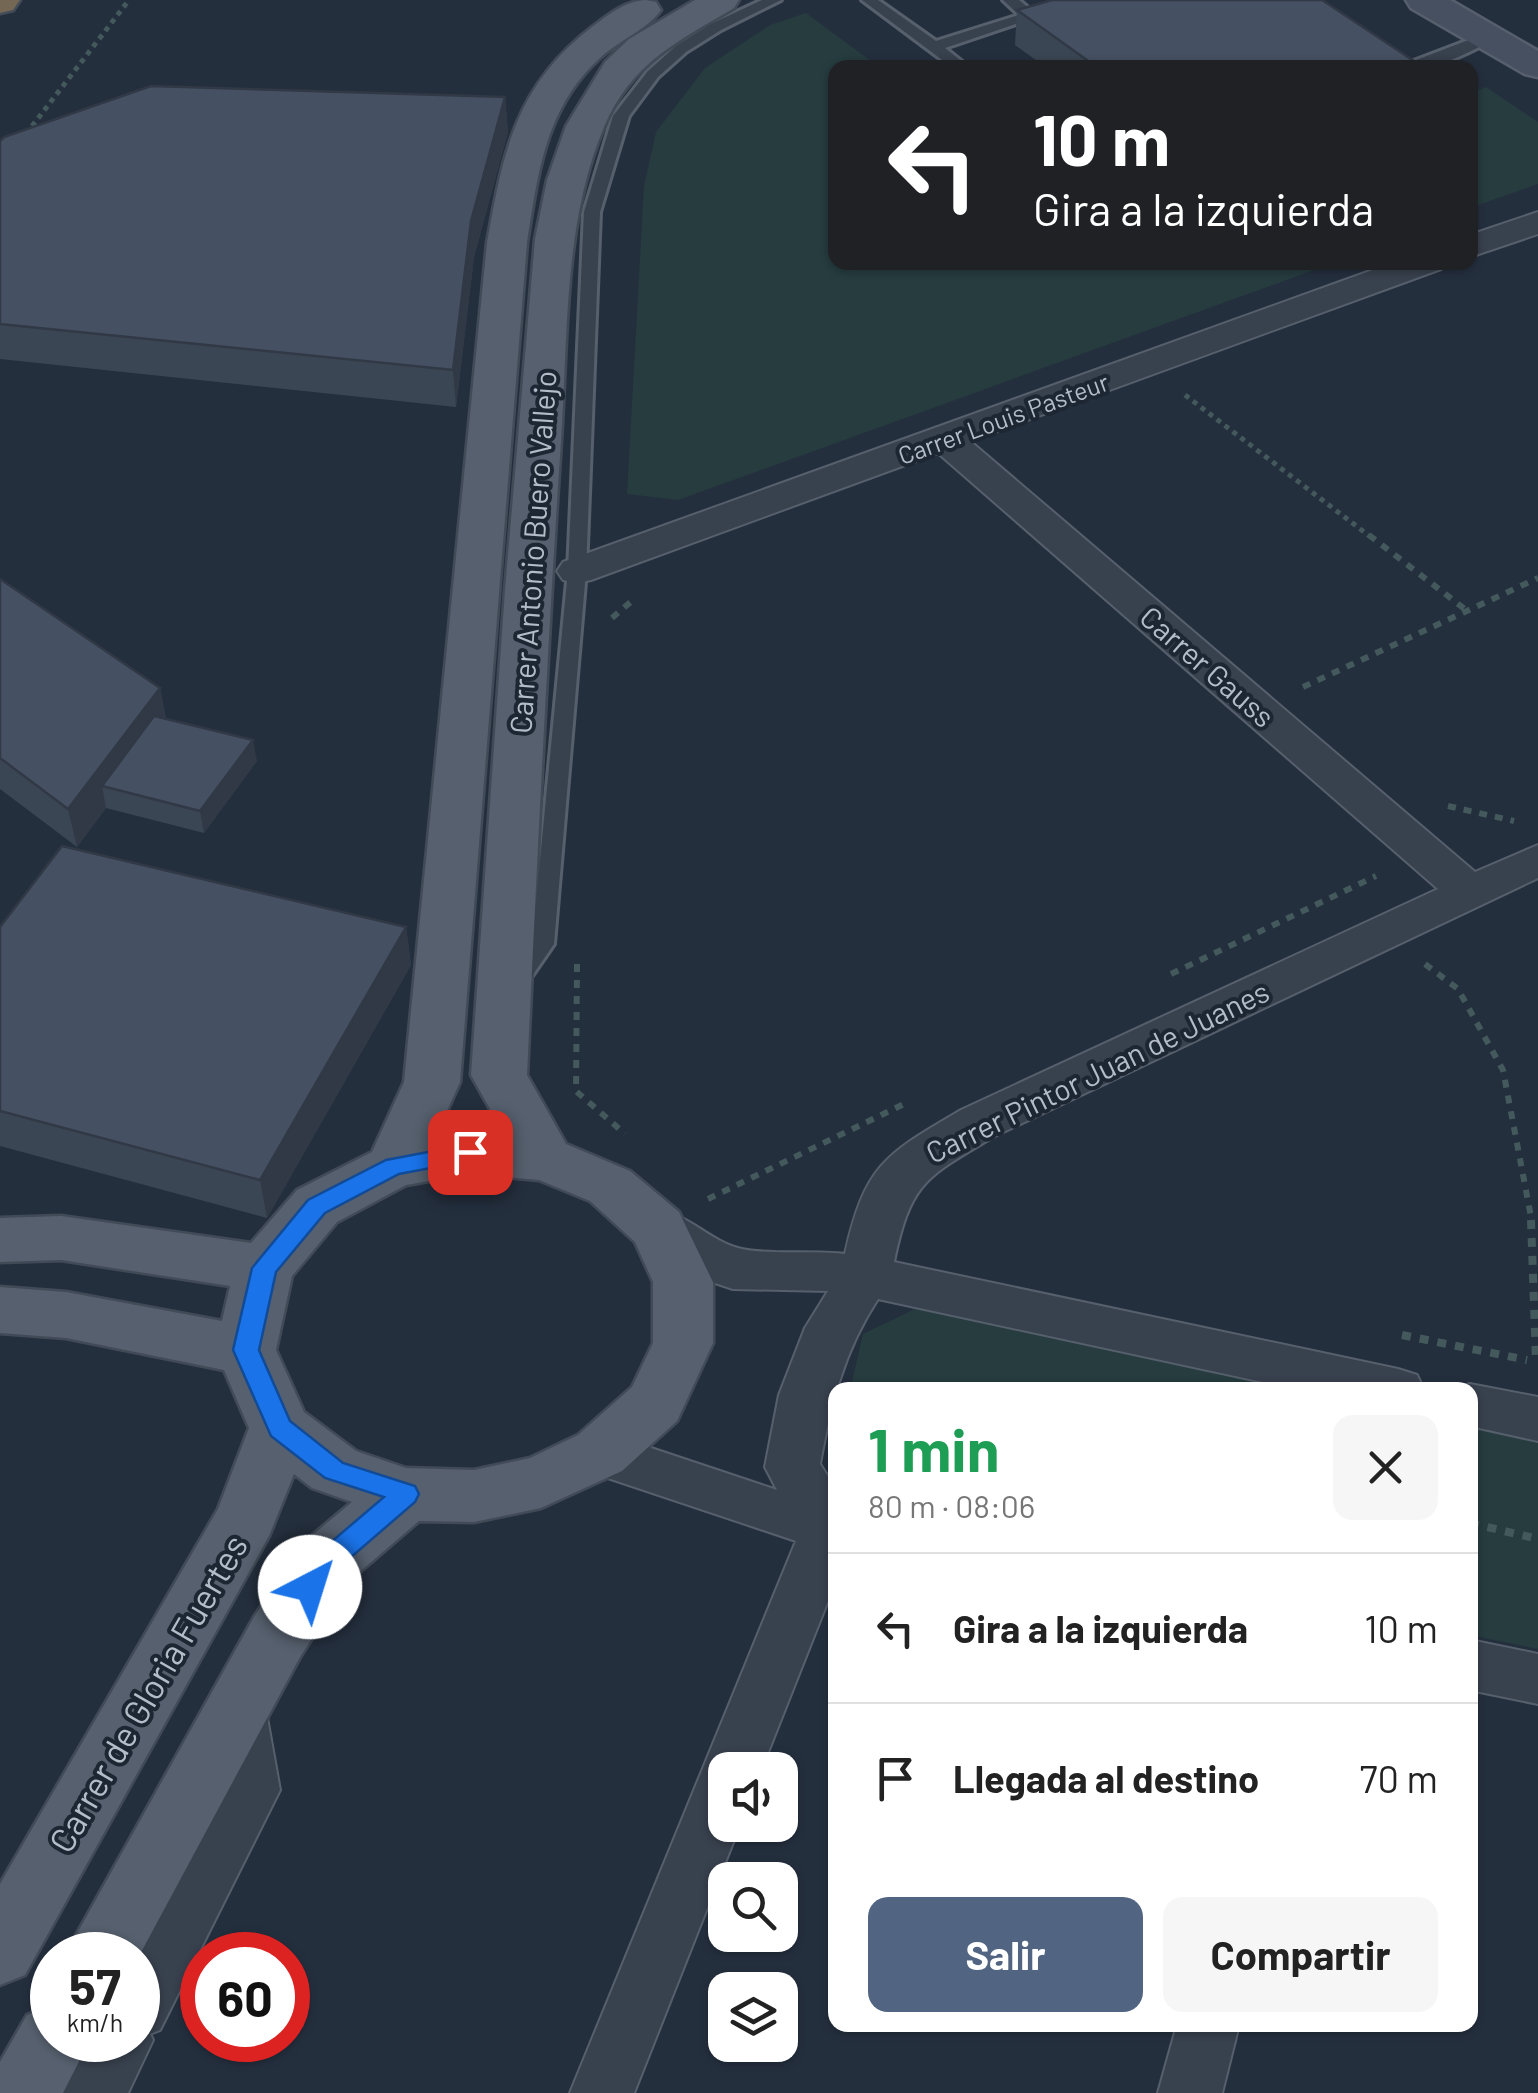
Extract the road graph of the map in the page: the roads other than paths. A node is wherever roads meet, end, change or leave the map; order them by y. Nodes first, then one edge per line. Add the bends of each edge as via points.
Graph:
1 (662, 0) edge
2 (721, 0) edge
3 (774, 0) edge
4 (869, 0) edge
5 (1010, 0) edge
6 (1080, 0) edge
7 (1424, 0) edge
8 (1456, 0) edge
9 (1030, 16) junction
10 (934, 47) junction
11 (1380, 48) edge
12 (1511, 50) edge
13 (952, 60) edge
14 (1397, 60) edge
15 (1454, 60) edge
16 (1538, 222) edge
17 (1478, 244) edge
18 (1407, 270) edge
19 (946, 440) junction
20 (577, 571) junction
21 (1532, 838) edge
22 (1470, 892) junction
23 (504, 1001) junction
24 (546, 1159) junction
25 (394, 1166) junction
26 (658, 1228) junction
27 (0, 1240) edge
28 (264, 1268) junction
29 (866, 1276) junction
30 (0, 1310) edge
31 (246, 1350) junction
32 (1361, 1382) edge
33 (1478, 1407) edge
34 (1538, 1419) edge
35 (280, 1428) junction
36 (600, 1453) junction
37 (406, 1494) junction
38 (828, 1521) edge
39 (828, 1526) edge
40 (828, 1537) edge
41 (1478, 1667) edge
42 (1538, 1679) edge
43 (237, 1712) junction
44 (739, 1752) edge
45 (708, 1829) edge
46 (113, 1932) edge
47 (0, 1951) edge
48 (160, 1965) edge
49 (1206, 2032) edge
50 (41, 2062) edge
51 (110, 2062) edge
52 (23, 2093) edge
53 (94, 2093) edge
54 (602, 2093) edge
55 (1190, 2093) edge

1 - 25 main road, Carrer Antonio Buero Vallejo via 574,63 541,106 519,176 506,243 432,1082
2 - 23 main road, Carrer Antonio Buero Vallejo via 642,47 618,70 585,126 567,180 556,238 533,532
3 - 20 lane via 681,49 621,116 592,212
4 - 10 lane
5 - 9 lane
6 - 9 lane
7 - 12 main road
8 - 12 main road
9 - 10 lane
10 - 13 lane
11 - 14 lane
12 - 15 lane
16 - 17 street
18 - 19 street, Carrer Louis Pasteur
19 - 20 street, Carrer Louis Pasteur
19 - 22 street, Carrer Gauss
20 - 23 lane via 543,944
21 - 22 street, Carrer Pintor Juan de Juanes
22 - 29 street, Carrer Pintor Juan de Juanes via 978,1123 911,1163 891,1188
23 - 24 main road, Carrer Antonio Buero Vallejo via 499,1075
24 - 25 main road via 470,1152
24 - 26 main road via 610,1186
25 - 28 main road via 317,1206
26 - 29 street via 732,1269
26 - 36 main road via 684,1282 683,1343 655,1403
27 - 28 main road via 62,1238
28 - 31 main road
29 - 32 street
29 - 38 street, Carrer Pintor Juan de Juanes via 831,1328 806,1395 792,1468
30 - 31 main road via 66,1315
31 - 35 main road
33 - 34 street
35 - 37 main road via 334,1470
35 - 47 main road, Carrer de Gloria Fuertes via 247,1517
36 - 37 main road via 541,1482 474,1496
36 - 39 street
37 - 43 main road via 326,1562
40 - 44 street
41 - 42 street
43 - 46 main road
43 - 48 street via 250,1790
45 - 54 street
49 - 55 street
50 - 52 main road
51 - 53 street

